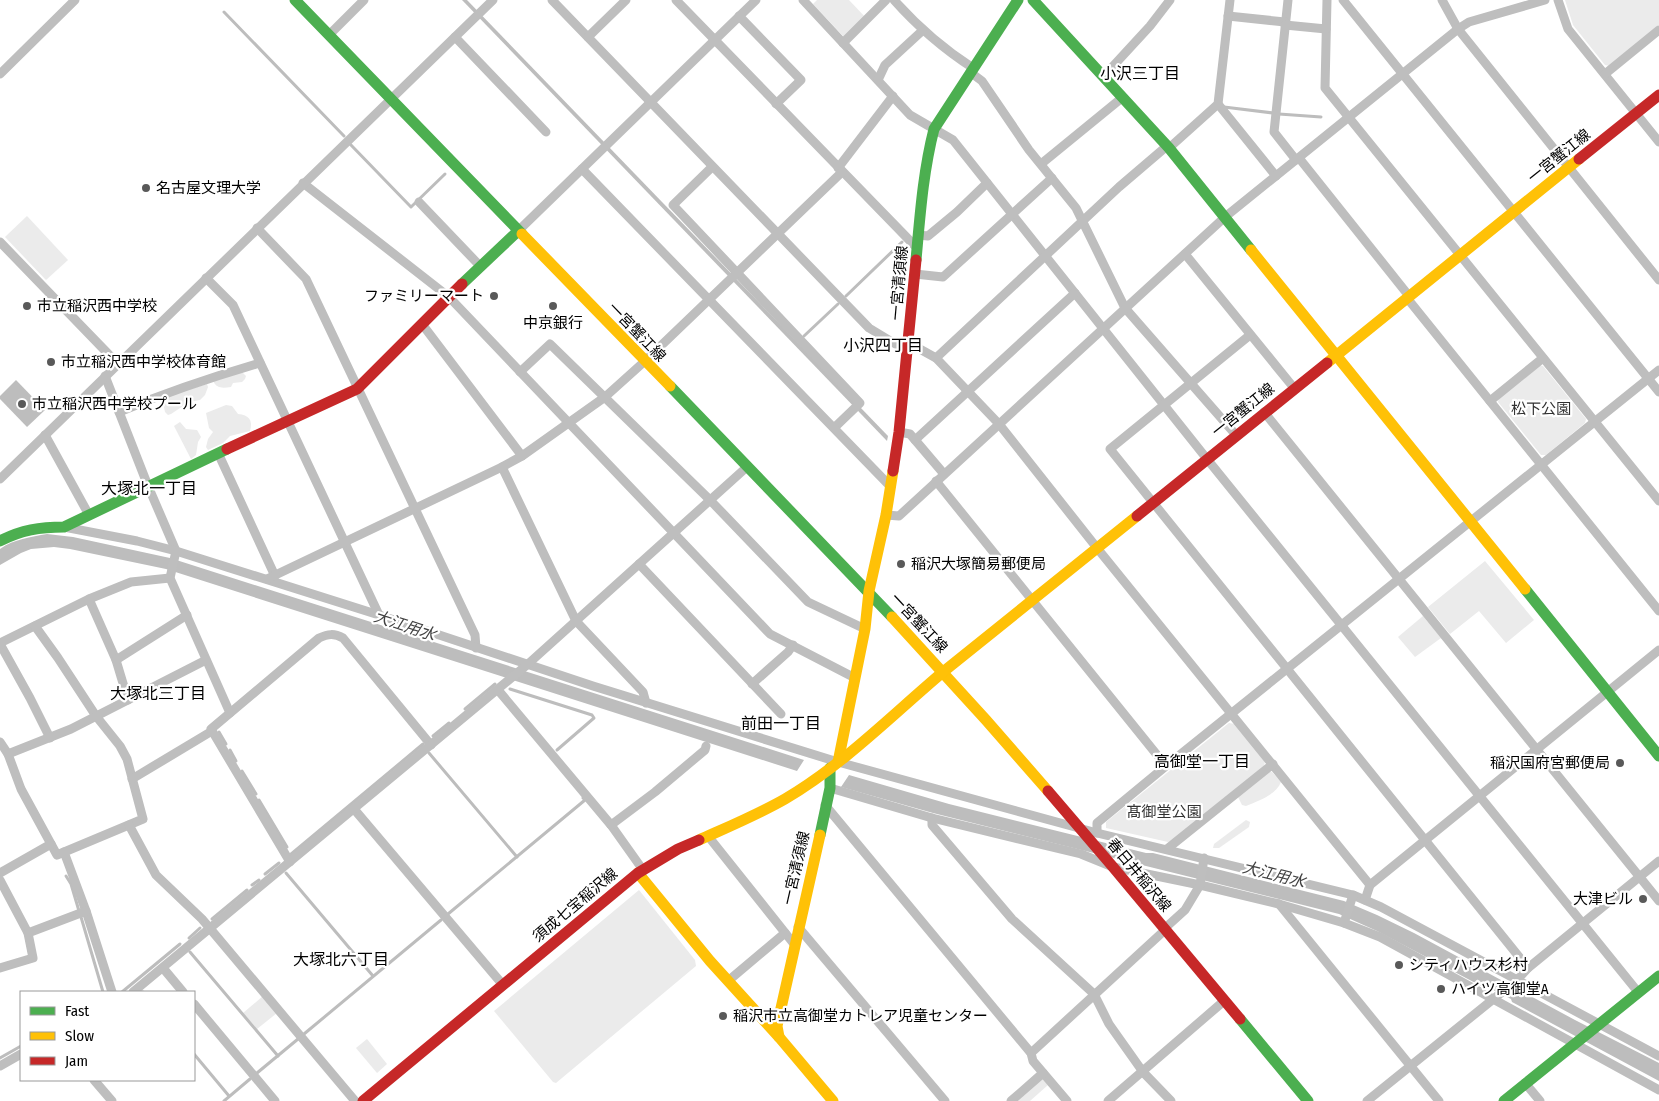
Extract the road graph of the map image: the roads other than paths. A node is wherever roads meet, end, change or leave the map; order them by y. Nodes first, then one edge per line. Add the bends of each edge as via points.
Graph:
1 (75, 0) edge
2 (295, 0) edge
3 (364, 0) edge
4 (494, 0) edge
5 (552, 0) edge
6 (626, 0) edge
7 (676, 0) edge
8 (756, 0) edge
9 (803, 0) edge
10 (886, 0) edge
11 (894, 0) edge
12 (1018, 0) edge
13 (1033, 0) edge
14 (1170, 0) edge
15 (1230, 0) edge
16 (1288, 0) edge
17 (1327, 0) edge
18 (1343, 0) edge
19 (1442, 0) edge
20 (1545, 0) edge
21 (1558, 0) edge
22 (739, 16) junction
23 (1228, 16) junction
24 (1285, 24) junction
25 (1458, 28) junction
26 (1326, 29) junction
27 (1659, 30) edge
28 (922, 31) junction
29 (329, 35) junction
30 (455, 37) junction
31 (588, 38) junction
32 (715, 40) junction
33 (843, 43) junction
34 (972, 70) junction
35 (0, 74) edge
36 (1605, 74) junction
37 (1402, 75) junction
38 (1104, 76) junction
39 (878, 80) junction
40 (1659, 95) edge
41 (893, 96) junction
42 (1123, 97) junction
43 (390, 99) junction
44 (650, 103) junction
45 (776, 104) junction
46 (1218, 104) junction
47 (1636, 114) junction
48 (1349, 117) junction
49 (934, 129) junction
50 (546, 132) dead end
51 (1659, 142) edge
52 (1168, 147) junction
53 (1298, 159) junction
54 (1041, 164) junction
55 (712, 167) junction
56 (582, 168) junction
57 (1569, 168) junction
58 (840, 170) junction
59 (1276, 176) junction
60 (1052, 178) junction
61 (987, 183) junction
62 (303, 184) junction
63 (419, 202) dead end
64 (1514, 211) junction
65 (1012, 214) junction
66 (1226, 217) junction
67 (1083, 220) junction
68 (257, 228) junction
69 (518, 231) junction
70 (778, 234) junction
71 (918, 235) junction
72 (0, 242) edge
73 (917, 248) junction
74 (1185, 254) junction
75 (1460, 255) junction
76 (1045, 256) junction
77 (481, 267) junction
78 (915, 274) junction
79 (735, 276) junction
80 (206, 278) junction
81 (1659, 280) edge
82 (1075, 292) junction
83 (449, 297) junction
84 (1408, 297) junction
85 (710, 300) junction
86 (1125, 308) junction
87 (422, 324) junction
88 (1103, 328) junction
89 (1250, 335) junction
90 (908, 347) junction
91 (1335, 356) junction
92 (936, 358) junction
93 (1544, 358) junction
94 (646, 361) junction
95 (260, 363) junction
96 (118, 364) junction
97 (1659, 370) edge
98 (520, 372) junction
99 (105, 376) junction
100 (1649, 378) junction
101 (1191, 383) junction
102 (1294, 388) junction
103 (357, 389) junction
104 (969, 390) junction
105 (1659, 392) edge
106 (605, 398) junction
107 (1490, 401) junction
108 (1164, 405) junction
109 (119, 412) junction
110 (1264, 412) junction
111 (288, 421) junction
112 (568, 422) junction
113 (1595, 422) junction
114 (999, 424) junction
115 (834, 428) junction
116 (899, 432) junction
117 (45, 435) junction
118 (1236, 435) junction
119 (915, 440) junction
120 (218, 453) junction
121 (522, 456) junction
122 (1207, 459) junction
123 (1542, 465) junction
124 (748, 466) junction
125 (502, 467) junction
126 (944, 474) junction
127 (0, 478) edge
128 (936, 481) junction
129 (148, 486) junction
130 (890, 486) junction
131 (710, 500) junction
132 (1659, 501) edge
133 (1153, 502) junction
134 (414, 509) junction
135 (89, 515) junction
136 (886, 515) junction
137 (1470, 523) junction
138 (64, 527) junction
139 (674, 533) junction
140 (0, 541) edge
141 (345, 542) junction
142 (1097, 548) junction
143 (175, 554) junction
144 (639, 564) junction
145 (171, 576) junction
146 (271, 578) junction
147 (1400, 579) junction
148 (870, 591) junction
149 (89, 599) junction
150 (1032, 600) junction
151 (1659, 611) edge
152 (379, 614) junction
153 (187, 615) junction
154 (576, 621) junction
155 (35, 626) junction
156 (1342, 626) junction
157 (864, 629) junction
158 (0, 645) edge
159 (793, 646) junction
160 (476, 648) junction
161 (1659, 650) edge
162 (116, 660) junction
163 (206, 660) junction
164 (525, 667) junction
165 (1287, 669) junction
166 (943, 672) junction
167 (855, 678) junction
168 (752, 684) junction
169 (498, 690) junction
170 (1607, 692) junction
171 (128, 700) junction
172 (646, 703) junction
173 (230, 713) junction
174 (781, 714) dead end
175 (1232, 714) junction
176 (96, 716) junction
177 (212, 731) junction
178 (50, 738) junction
179 (0, 742) edge
180 (431, 745) junction
181 (706, 746) dead end
182 (1536, 749) junction
183 (8, 754) junction
184 (1659, 756) edge
185 (1273, 764) junction
186 (834, 765) junction
187 (1166, 766) junction
188 (132, 779) junction
189 (830, 788) junction
190 (1479, 796) junction
191 (825, 805) junction
192 (354, 809) junction
193 (932, 818) junction
194 (128, 825) junction
195 (611, 825) junction
196 (1081, 831) junction
197 (1097, 833) junction
198 (708, 836) junction
199 (1425, 840) junction
200 (50, 844) junction
201 (1167, 849) junction
202 (64, 852) junction
203 (1204, 861) junction
204 (1659, 861) edge
205 (290, 862) junction
206 (1113, 867) junction
207 (640, 871) junction
208 (0, 873) edge
209 (1640, 877) junction
210 (0, 880) edge
211 (1200, 883) junction
212 (1370, 885) junction
213 (1352, 898) junction
214 (1365, 900) junction
215 (1659, 901) edge
216 (1279, 904) junction
217 (86, 911) junction
218 (1344, 921) junction
219 (1582, 924) junction
220 (798, 927) junction
221 (210, 928) junction
222 (1164, 929) junction
223 (28, 933) junction
224 (786, 933) junction
225 (794, 944) junction
226 (0, 968) edge
227 (163, 968) junction
228 (1528, 968) junction
229 (1659, 976) edge
230 (728, 981) junction
231 (1515, 982) junction
232 (502, 985) junction
233 (112, 991) edge
234 (134, 991) edge
235 (183, 991) edge
236 (1638, 992) junction
237 (1094, 994) junction
238 (1496, 997) junction
239 (1224, 1001) junction
240 (195, 1005) edge
241 (1598, 1026) junction
242 (779, 1037) junction
243 (1577, 1041) junction
244 (1031, 1053) junction
245 (20, 1055) edge
246 (1659, 1056) edge
247 (0, 1066) edge
248 (1411, 1066) junction
249 (1043, 1072) junction
250 (1143, 1072) junction
251 (95, 1081) edge
252 (1526, 1083) junction
253 (1659, 1090) edge
254 (112, 1101) edge
255 (275, 1101) edge
256 (355, 1101) edge
257 (363, 1101) edge
258 (833, 1101) edge
259 (945, 1101) edge
260 (1011, 1101) edge
261 (1067, 1101) edge
262 (1108, 1101) edge
263 (1170, 1101) edge
264 (1308, 1101) edge
265 (1368, 1101) edge
266 (1439, 1101) edge
267 (1504, 1101) edge
268 (1540, 1101) edge

1 - 35 street
2 - 29 main road, 一宮蟹江線
3 - 29 street
4 - 30 street
5 - 31 street
6 - 31 street
7 - 32 street
8 - 22 street
9 - 33 street
10 - 33 street
11 - 28 street
12 - 34 main road, 一宮清須線
13 - 38 main road
14 - 38 street
15 - 23 street
16 - 24 street
17 - 26 street
18 - 37 street
19 - 25 street
20 - 25 street
21 - 36 street via 1568,29
22 - 32 street
22 - 45 street via 801,80
23 - 24 street
23 - 46 street
24 - 26 street
24 - 53 street via 1274,132
25 - 37 street
25 - 57 street
26 - 48 street via 1325,88
27 - 36 street
28 - 34 street
28 - 39 street via 885,65
29 - 43 main road, 一宮蟹江線
30 - 43 street
30 - 50 street
31 - 44 street
32 - 44 street
32 - 45 street
33 - 39 street
34 - 49 main road, 一宮清須線
34 - 54 street
36 - 47 street
37 - 48 street
37 - 64 street
38 - 42 main road
39 - 41 street
40 - 47 main road, 一宮蟹江線
41 - 49 street via 910,115
41 - 58 street
42 - 52 main road
42 - 54 street
43 - 62 street
43 - 69 main road, 一宮蟹江線
44 - 55 street
44 - 56 street
45 - 58 street
46 - 52 street
46 - 59 street
47 - 51 street
47 - 57 main road, 一宮蟹江線
48 - 53 street
48 - 75 street
49 - 61 street via 953,140
49 - 71 main road, 一宮清須線
52 - 66 main road
52 - 67 street
53 - 59 street
53 - 84 street
54 - 60 street
55 - 70 street
55 - 79 street via 673,205
56 - 69 street
56 - 85 street
57 - 64 main road, 一宮蟹江線
57 - 81 street
58 - 70 street
58 - 73 street
59 - 66 street
60 - 65 street
60 - 67 street
61 - 65 street
61 - 71 street via 928,236
62 - 68 street
62 - 83 street
63 - 77 street
64 - 75 main road, 一宮蟹江線
64 - 100 street
65 - 76 street
65 - 78 street via 943,277
66 - 74 street
66 - 91 main road
67 - 76 street
67 - 86 street
68 - 80 street
68 - 103 street via 306,278
69 - 77 main road
69 - 94 main road, 一宮蟹江線
70 - 79 street
70 - 90 street via 869,328
71 - 73 main road, 一宮清須線
72 - 96 street
73 - 78 main road, 一宮清須線
74 - 86 street
74 - 89 street
75 - 84 main road, 一宮蟹江線
75 - 93 street
76 - 82 street
76 - 92 street
77 - 83 main road
78 - 90 main road, 一宮清須線
79 - 85 street
79 - 115 street via 800,338 860,403
80 - 95 street via 233,305
80 - 96 street
82 - 88 street
82 - 104 street
83 - 87 main road
83 - 98 street
84 - 91 main road, 一宮蟹江線
84 - 107 street
85 - 94 street
85 - 115 street
86 - 88 street
86 - 101 street
87 - 103 main road
87 - 121 street
88 - 108 street
88 - 114 street
89 - 101 street
89 - 102 street
90 - 92 street
90 - 116 main road, 一宮清須線
91 - 102 main road, 一宮蟹江線
91 - 137 main road
92 - 104 street
93 - 107 street
93 - 113 street
94 - 106 street
94 - 124 main road, 一宮蟹江線
95 - 109 street via 167,392
95 - 111 street
96 - 99 street
97 - 100 street
98 - 106 street via 550,344
98 - 112 street
99 - 109 street
99 - 117 street
100 - 105 street
100 - 113 street
101 - 108 street
101 - 118 street
102 - 110 main road, 一宮蟹江線
103 - 111 main road
103 - 134 street
104 - 114 street
104 - 119 street
106 - 112 street
106 - 131 street
107 - 123 street
108 - 122 street
108 - 133 street via 1110,449
109 - 129 street
110 - 118 main road, 一宮蟹江線
110 - 147 street
111 - 120 main road
111 - 141 street
112 - 121 street
112 - 139 street
113 - 123 street
113 - 132 street
114 - 126 street
114 - 142 street
115 - 130 street
116 - 119 street via 910,434
116 - 130 main road, 一宮清須線
117 - 127 street
117 - 135 street
118 - 122 main road, 一宮蟹江線
119 - 126 street
120 - 129 main road
120 - 146 street
121 - 125 street
122 - 133 main road, 一宮蟹江線
122 - 156 street
123 - 137 street
123 - 151 street
124 - 131 street
124 - 148 main road, 一宮蟹江線
125 - 134 street
125 - 154 street
126 - 128 street
128 - 136 street via 899,516
128 - 150 street
129 - 135 main road
129 - 143 street
130 - 136 main road, 一宮清須線
131 - 139 street
131 - 157 street via 808,602
133 - 142 main road, 一宮蟹江線
133 - 165 street
134 - 141 street
134 - 160 street via 474,635
135 - 138 main road
136 - 148 main road, 一宮清須線
137 - 147 street
137 - 170 main road
138 - 140 main road via 15,533
138 - 143 street via 137,541
139 - 144 street
139 - 159 street via 770,634
141 - 146 street
141 - 152 street
142 - 150 main road, 一宮蟹江線
142 - 175 street
143 - 145 street
143 - 146 street
144 - 154 street
144 - 168 street
145 - 149 street via 132,582
145 - 153 street
146 - 152 street
147 - 156 street
147 - 182 street
148 - 157 main road, 一宮清須線
148 - 166 main road, 一宮蟹江線
149 - 155 street
149 - 162 street
150 - 166 main road, 一宮蟹江線
150 - 187 street
152 - 160 street
153 - 162 street
153 - 163 street
154 - 164 street
154 - 172 street via 643,692
155 - 158 street
155 - 176 street
156 - 165 street
156 - 190 street
157 - 167 main road, 一宮清須線
158 - 178 street
159 - 167 street
159 - 168 street
160 - 164 street
161 - 170 street
162 - 171 street
163 - 171 street
163 - 173 street
164 - 169 street
164 - 172 street
165 - 175 street
165 - 199 street
166 - 186 main road
166 - 196 main road, 春日井稲沢線
167 - 186 main road, 一宮清須線
168 - 174 street
169 - 180 street
169 - 195 street
170 - 182 street
170 - 184 main road
171 - 176 street
172 - 186 street
173 - 177 street
173 - 180 street via 319,638 327,634 337,635 343,638
175 - 185 street
175 - 187 street
176 - 178 street
176 - 188 street via 120,746
177 - 188 street
177 - 205 street
178 - 183 street
179 - 183 street
180 - 192 street
181 - 195 street via 655,792
182 - 190 street
182 - 209 street
183 - 200 street via 21,789
185 - 201 street
185 - 212 street
186 - 189 main road, 一宮清須線
186 - 196 street
186 - 198 main road, 須成七宝稲沢線 via 786,798
187 - 197 street via 1097,823
188 - 194 street via 143,820
189 - 191 main road, 一宮清須線
189 - 193 street
190 - 199 street
190 - 219 street
191 - 220 main road, 一宮清須線
191 - 244 street
192 - 205 street
192 - 232 street
193 - 206 street via 1081,854
193 - 237 street via 932,825 1012,919
194 - 202 street
194 - 221 street via 156,875
195 - 207 street
196 - 197 street
196 - 206 main road, 春日井稲沢線
197 - 201 street
198 - 207 main road, 須成七宝稲沢線
198 - 224 street
199 - 212 street
199 - 228 street
200 - 202 street via 57,855
200 - 208 street
201 - 203 street
202 - 217 street
203 - 211 street
203 - 213 street
204 - 209 street
205 - 221 street
206 - 211 street
206 - 222 main road, 春日井稲沢線
207 - 230 main road
207 - 232 main road, 須成七宝稲沢線
209 - 215 street
209 - 219 street
210 - 223 street
211 - 216 street
211 - 222 street via 1185,910
212 - 214 street
213 - 214 street
213 - 218 street
214 - 231 street
216 - 218 street
216 - 248 street
217 - 223 street
217 - 233 street
218 - 238 street
219 - 228 street
219 - 236 street
220 - 225 main road, 一宮清須線
220 - 259 street
221 - 227 street
221 - 256 street
222 - 237 street
222 - 239 main road, 春日井稲沢線
223 - 226 street via 33,958
224 - 225 street
224 - 230 street
225 - 242 main road, 一宮清須線 via 777,1026
227 - 234 street
227 - 235 street
228 - 231 street
229 - 236 main road
230 - 242 main road
231 - 238 street
231 - 241 street
232 - 257 main road, 須成七宝稲沢線
236 - 241 main road
237 - 244 street
237 - 250 street via 1109,1024
238 - 243 street
238 - 248 street
239 - 250 street
239 - 264 main road, 春日井稲沢線
240 - 255 street
241 - 243 main road
241 - 246 street
242 - 258 main road
243 - 252 main road
243 - 253 street
244 - 249 street via 1033,1061
245 - 247 street
248 - 265 street
248 - 266 street
249 - 260 street
249 - 261 street
250 - 262 street
250 - 263 street
251 - 254 street
252 - 267 main road
252 - 268 street

